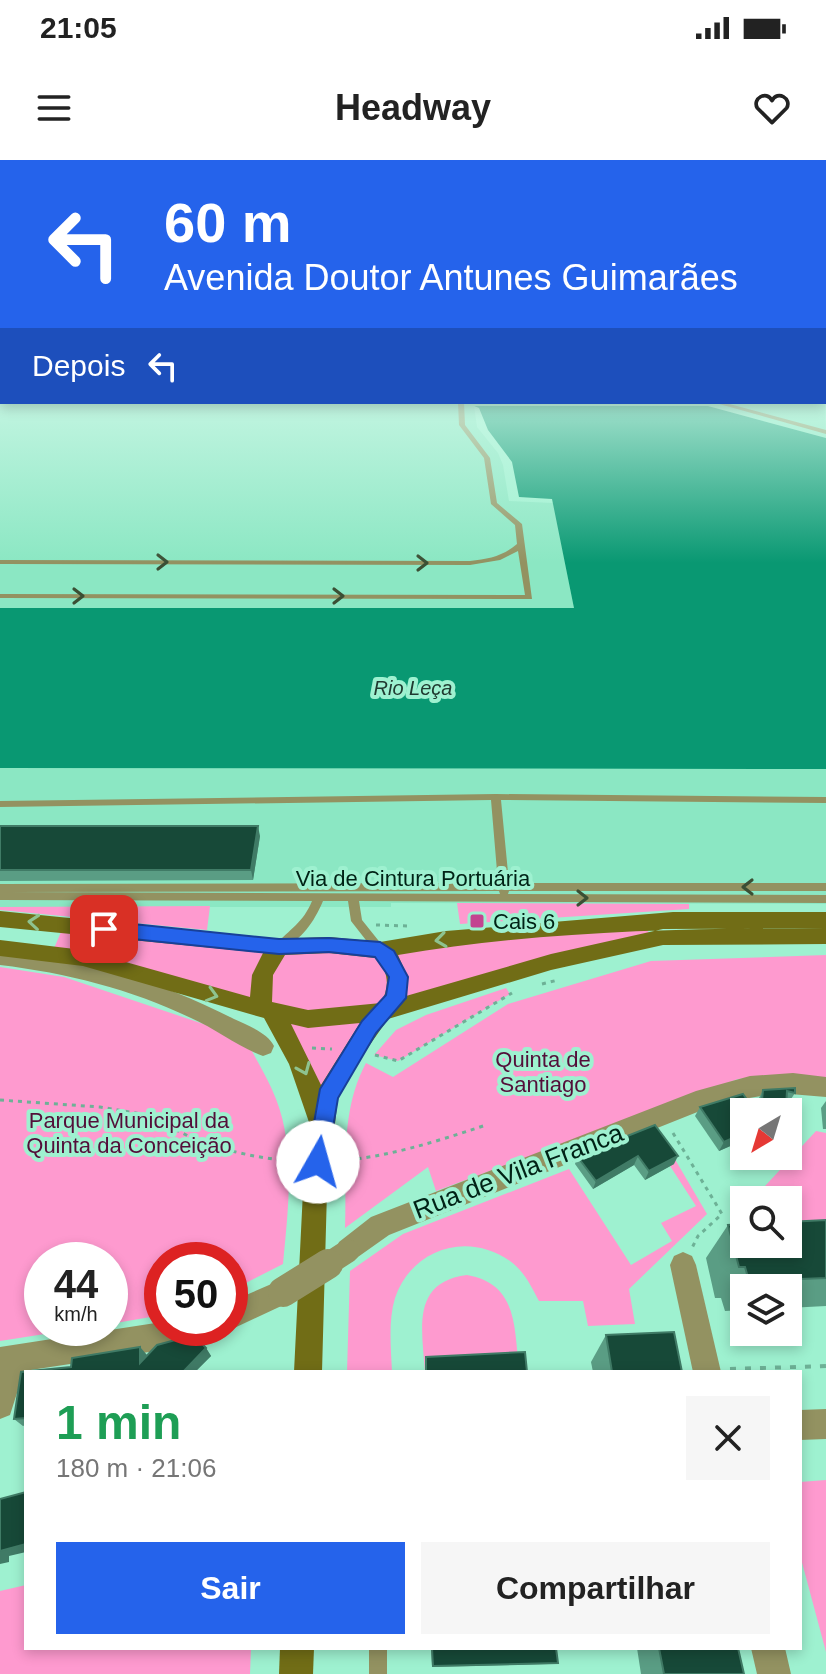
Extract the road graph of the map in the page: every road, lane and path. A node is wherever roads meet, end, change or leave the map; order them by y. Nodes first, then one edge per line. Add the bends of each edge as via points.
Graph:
1 (462, 422) edge
2 (788, 422) edge
3 (826, 432) edge
4 (521, 544) junction
5 (0, 562) edge
6 (0, 596) edge
7 (496, 797) junction
8 (826, 800) edge
9 (0, 804) edge
10 (826, 887) edge
11 (0, 888) edge
12 (504, 892) junction
13 (0, 896) edge
14 (319, 897) junction
15 (353, 897) junction
16 (826, 899) edge
17 (0, 919) edge
18 (826, 920) edge
19 (826, 936) edge
20 (279, 947) junction
21 (0, 948) edge
22 (380, 950) junction
23 (0, 957) edge
24 (569, 977) dead end
25 (539, 985) dead end
26 (524, 990) dead end
27 (267, 1010) junction
28 (385, 1011) junction
29 (263, 1046) dead end
30 (354, 1049) junction
31 (826, 1087) edge
32 (0, 1100) edge
33 (662, 1115) junction
34 (486, 1125) dead end
35 (321, 1132) junction
36 (683, 1265) joint
37 (248, 1308) edge
38 (144, 1339) edge
39 (6, 1360) edge
40 (826, 1366) edge
41 (308, 1370) edge
42 (707, 1370) edge
43 (731, 1370) edge
44 (0, 1405) edge
45 (826, 1424) edge
46 (802, 1425) edge
47 (297, 1650) edge
48 (378, 1650) edge
49 (768, 1650) edge
50 (296, 1674) edge
51 (378, 1674) edge
52 (774, 1674) edge

1 - 4 lane via 487,458 494,504 515,519
2 - 3 lane
5 -> 4 lane via 470,563 494,561
6 -> 4 lane via 529,597
7 - 8 lane
7 - 9 lane
7 - 12 lane
10 -> 12 lane, Via de Cintura Portuária
11 - 12 lane, Via de Cintura Portuária
12 - 15 lane, Via de Cintura Portuária
12 -> 16 lane, Via de Cintura Portuária
13 - 14 lane, Via de Cintura Portuária
14 - 15 lane, Via de Cintura Portuária
14 - 20 lane via 308,922
15 - 22 lane via 357,921
20 -> 17 main road
18 -> 22 main road via 673,920 446,939
19 - 28 main road via 663,937 551,962
20 - 22 main road
20 - 27 main road via 258,984
21 -> 27 main road via 83,958
22 - 28 main road via 398,977 396,998
23 - 29 street via 108,976 231,1026
24 - 25 path
26 - 30 path via 398,1061
27 - 28 main road via 308,1019
27 -> 35 main road via 295,1048 313,1092
28 - 30 main road
30 - 35 main road via 327,1096
31 - 33 street, Rua de Vila Franca via 750,1083
32 - 34 path, bridge via 147,1115 229,1154 267,1161 346,1163 385,1157
33 - 36 path via 722,1214 698,1236
33 - 37 street, Rua de Vila Franca, bridge via 380,1226 283,1292
35 - 41 main road
36 - 42 street
38 - 39 street
39 - 44 street
40 - 43 path
45 - 46 street
47 - 50 main road
48 - 51 lane
49 - 52 street

